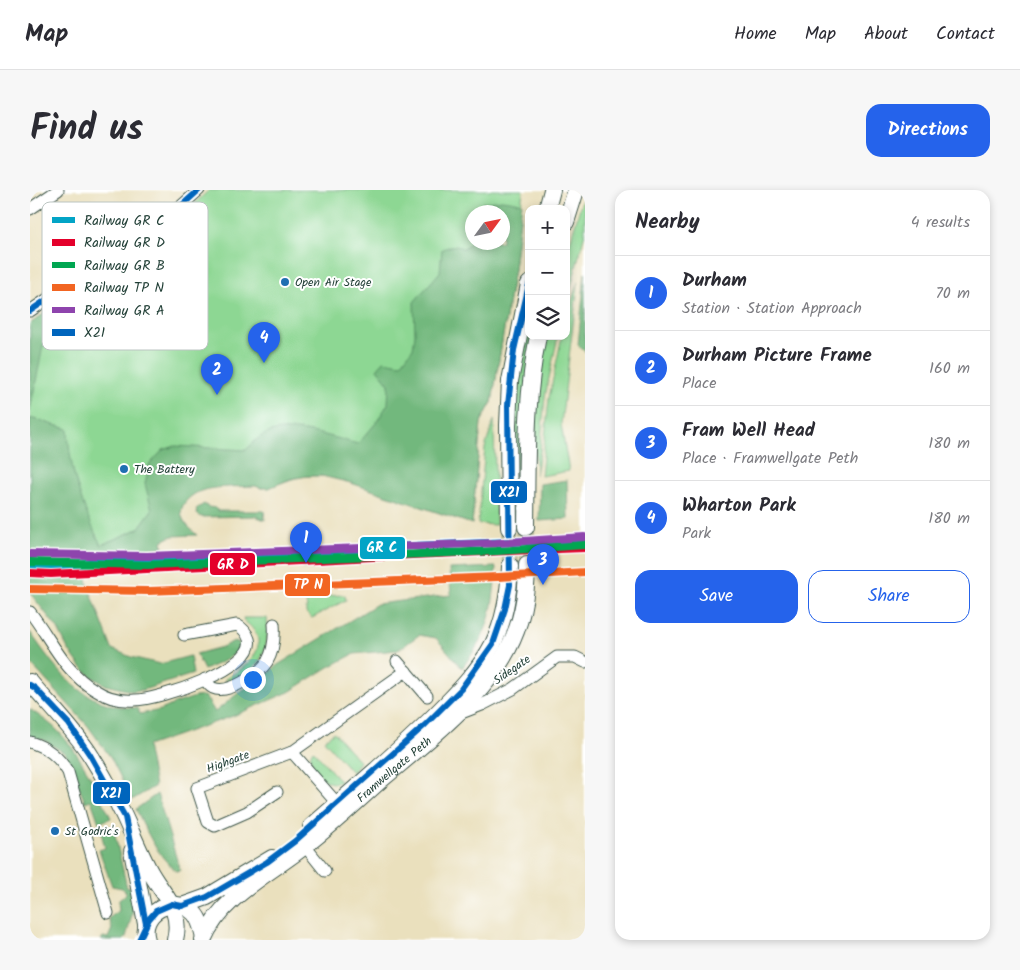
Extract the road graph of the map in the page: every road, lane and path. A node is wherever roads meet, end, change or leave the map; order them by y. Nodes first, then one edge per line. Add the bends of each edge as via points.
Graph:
1 (58, 190) edge
2 (199, 190) edge
3 (552, 190) edge
4 (576, 190) edge
5 (186, 202) edge
6 (548, 205) edge
7 (30, 209) edge
8 (570, 209) edge
9 (527, 295) edge
10 (42, 303) edge
11 (30, 311) edge
12 (537, 340) edge
13 (526, 526) tunnel mouth
14 (509, 528) tunnel mouth
15 (527, 565) tunnel mouth
16 (510, 566) tunnel mouth
17 (30, 612) edge
18 (274, 624) dead end
19 (184, 635) dead end
20 (397, 661) dead end
21 (585, 662) edge
22 (406, 671) junction
23 (205, 679) junction
24 (31, 687) edge
25 (427, 696) dead end
26 (455, 715) junction
27 (30, 742) edge
28 (292, 752) junction
29 (277, 792) dead end
30 (341, 808) junction
31 (125, 817) junction
32 (305, 846) junction
33 (325, 870) dead end
34 (177, 905) junction
35 (108, 913) dead end
36 (144, 933) edge
37 (203, 939) edge
38 (174, 940) edge

1 - 7 street
2 - 5 street
3 - 6 highway
4 - 8 highway
9 - 14 highway via 510,381
10 - 11 street
12 - 13 highway via 527,414
15 - 26 highway, Framwellgate Peth via 526,596 515,636 484,685
16 - 30 highway, Framwellgate Peth via 510,585 499,628 473,675
17 - 23 street via 70,671 110,697 146,699
18 - 23 street via 273,646 261,669 242,683 217,689
19 - 23 street via 230,625 237,625 247,633 250,648 244,656 232,666
20 - 22 street
21 - 26 street, Sidegate via 575,657 557,656 513,689 482,706
22 - 25 street
22 - 28 street, Highgate
24 - 31 highway via 69,724
26 - 30 highway, Framwellgate Peth
27 - 35 street via 57,756 68,772
28 - 29 street, Highgate via 197,788 208,822 215,826 247,812
28 - 30 street
30 - 32 highway, Framwellgate Peth
30 - 34 highway, Framwellgate Peth via 267,862 207,896
31 - 34 highway via 148,870
31 - 36 highway
32 - 33 street
32 - 37 highway, Framwellgate Peth via 234,899 218,915
34 - 36 highway, Framwellgate Peth via 156,911
34 - 37 highway via 194,913
34 - 38 highway

